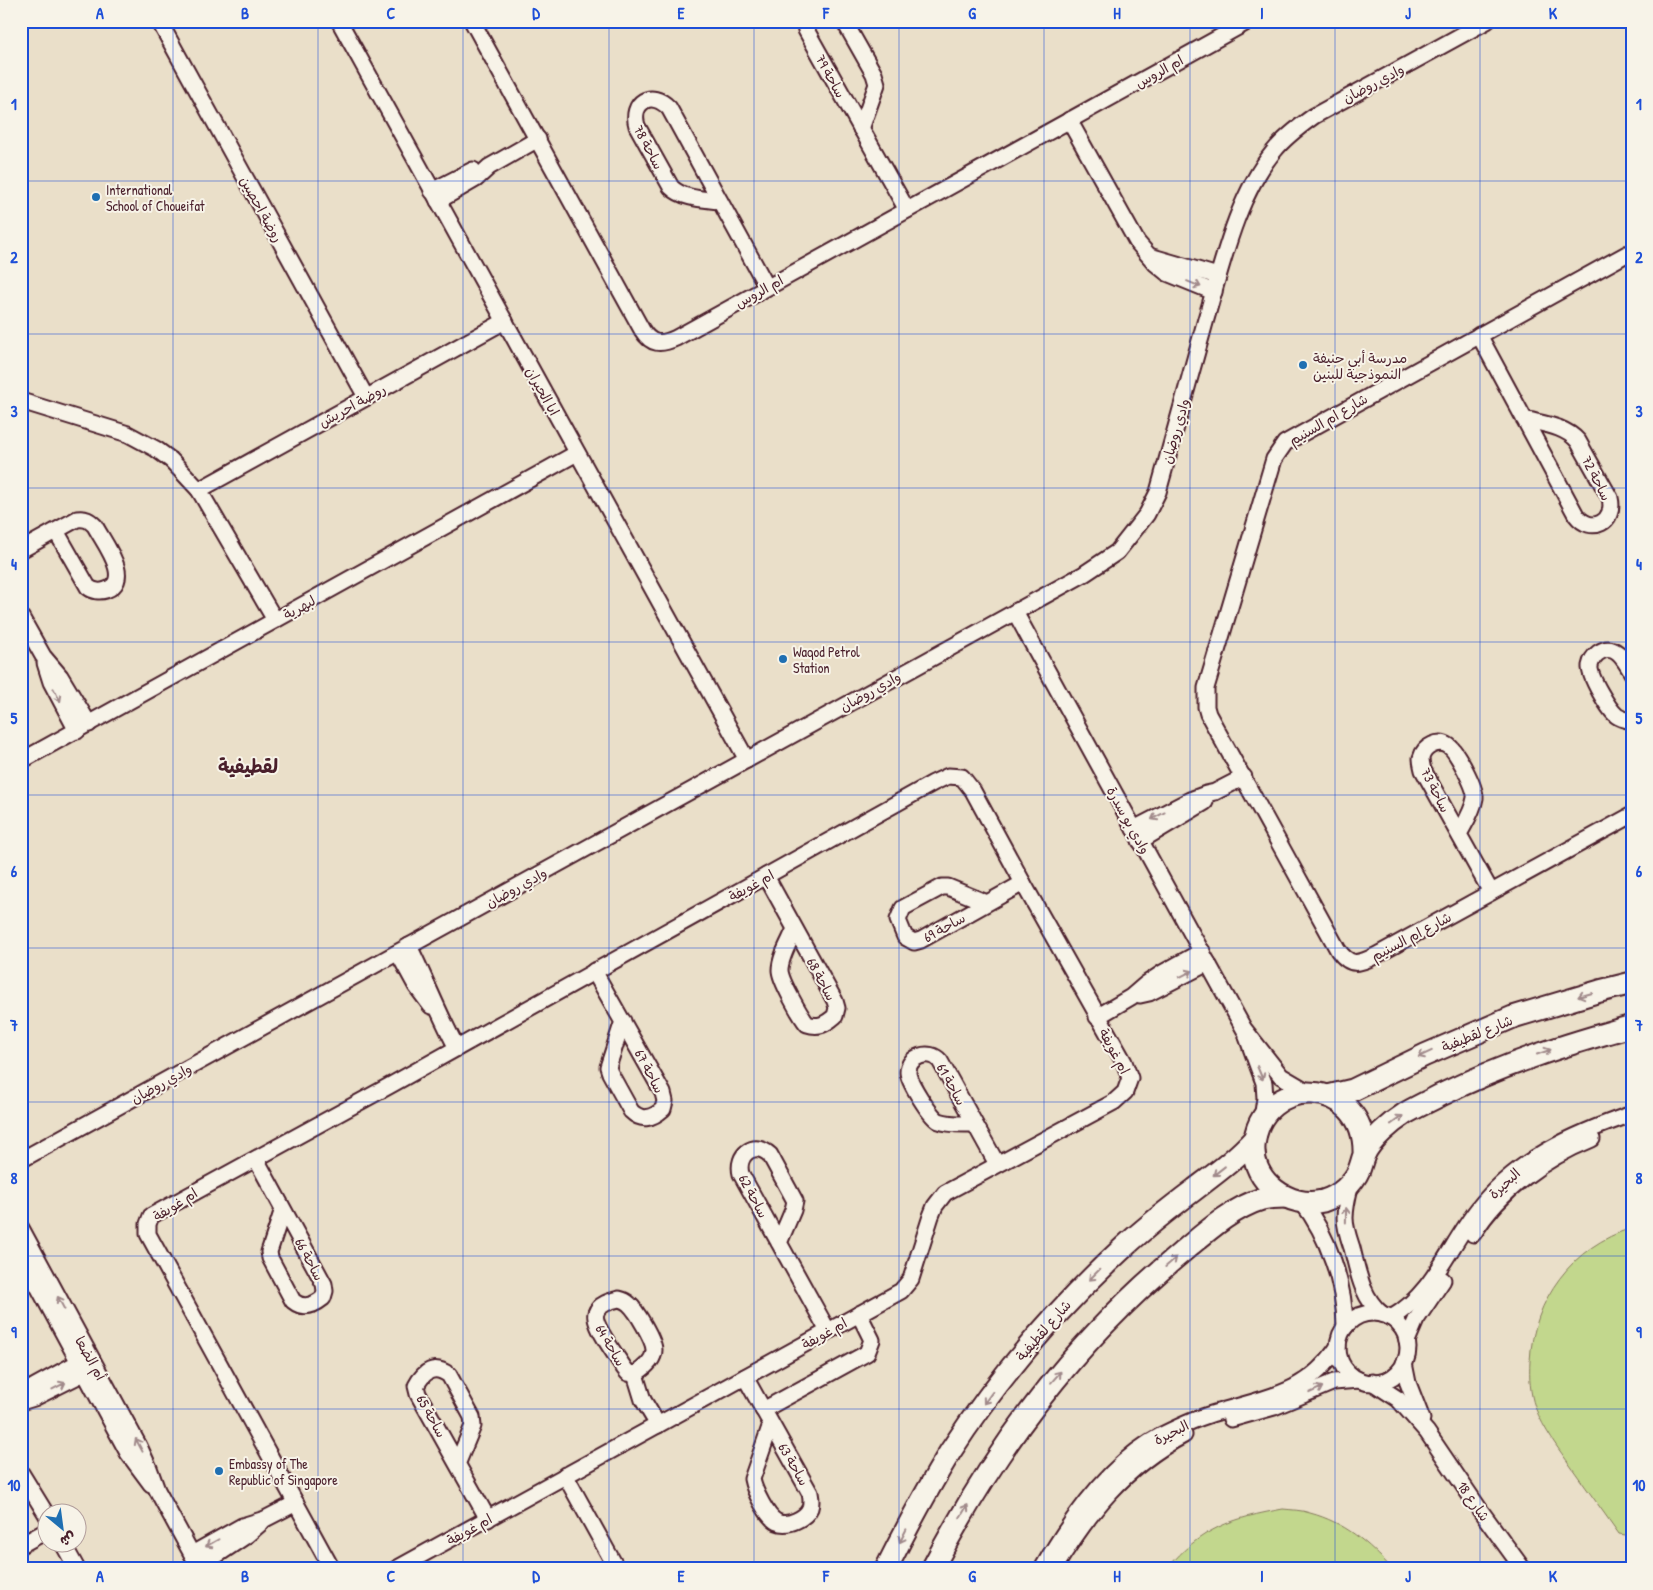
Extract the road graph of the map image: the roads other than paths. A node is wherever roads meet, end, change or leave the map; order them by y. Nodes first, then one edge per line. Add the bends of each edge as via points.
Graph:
1 (159, 21) edge
2 (339, 21) edge
3 (472, 21) edge
4 (804, 21) edge
5 (844, 21) edge
6 (1487, 21) edge
7 (1248, 22) edge
8 (1069, 120) junction
9 (861, 129) junction
10 (538, 139) junction
11 (435, 196) junction
12 (720, 201) junction
13 (906, 210) junction
14 (1632, 252) edge
15 (1148, 255) junction
16 (1218, 276) junction
17 (767, 286) junction
18 (1214, 292) junction
19 (505, 321) junction
20 (1479, 335) junction
21 (366, 396) junction
22 (21, 401) edge
23 (1524, 419) junction
24 (576, 453) junction
25 (199, 490) junction
26 (56, 531) junction
27 (21, 550) edge
28 (1014, 612) junction
29 (274, 620) junction
30 (23, 622) edge
31 (1632, 673) edge
32 (1632, 721) edge
33 (83, 727) junction
34 (747, 760) junction
35 (21, 761) edge
36 (1244, 777) junction
37 (1632, 815) edge
38 (1459, 834) junction
39 (1137, 835) junction
40 (766, 876) junction
41 (1023, 884) junction
42 (1491, 892) junction
43 (987, 903) junction
44 (795, 929) junction
45 (404, 950) junction
46 (1205, 957) junction
47 (594, 971) junction
48 (1632, 984) edge
49 (1097, 1017) junction
50 (623, 1021) junction
51 (1632, 1026) edge
52 (1244, 1029) junction
53 (457, 1048) junction
54 (1319, 1094) junction
55 (1632, 1114) edge
56 (974, 1124) junction
57 (1632, 1125) edge
58 (1258, 1129) junction
59 (1596, 1132) junction
60 (1364, 1155) junction
61 (256, 1159) junction
62 (21, 1160) edge
63 (996, 1164) junction
64 (1351, 1183) junction
65 (1294, 1200) junction
66 (283, 1209) junction
67 (21, 1228) edge
68 (1464, 1238) junction
69 (779, 1243) junction
70 (1351, 1246) junction
71 (1330, 1253) junction
72 (21, 1255) edge
73 (1364, 1288) junction
74 (1341, 1294) junction
75 (860, 1314) junction
76 (1386, 1316) junction
77 (1344, 1327) junction
78 (828, 1331) junction
79 (1407, 1341) junction
80 (1338, 1347) junction
81 (86, 1364) junction
82 (1404, 1364) junction
83 (636, 1374) junction
84 (745, 1377) junction
85 (1366, 1381) junction
86 (21, 1395) edge
87 (21, 1402) edge
88 (763, 1410) junction
89 (1205, 1421) junction
90 (771, 1424) junction
91 (658, 1425) junction
92 (1427, 1432) junction
93 (458, 1462) junction
94 (21, 1474) edge
95 (565, 1475) junction
96 (39, 1502) edge
97 (296, 1503) junction
98 (488, 1519) junction
99 (1077, 1524) junction
100 (38, 1536) edge
101 (21, 1545) edge
102 (68, 1552) edge
103 (197, 1563) edge
104 (77, 1569) edge
105 (332, 1569) edge
106 (396, 1569) edge
107 (617, 1569) edge
108 (886, 1569) edge
109 (932, 1569) edge
110 (1042, 1569) edge
111 (1054, 1569) edge
112 (1523, 1569) edge

1 - 21 street, روضة احصين
2 - 11 street, ابا الحيران
3 - 10 street, ام الروس
4 - 9 street, ساحة 79
5 - 9 street via 877,84
6 - 16 street, وادي روضان via 1341,100 1294,130 1274,150 1244,200
7 - 8 street, ام الروس
8 - 13 street, ام الروس
8 - 15 street via 1137,242
9 - 13 street, ساحة 79
10 - 11 street via 489,167 476,179
10 - 17 street, ام الروس via 650,340 661,344 667,342
11 - 19 street, ابا الحيران
12 - 12 street, ساحة 78 via 684,196 671,187 637,126 635,118 642,103 656,98 669,108
12 - 17 street, ساحة 78
13 - 17 street, ام الروس
14 - 20 street, شارع ام السنيم
15 - 16 street
15 -> 18 street via 1167,273
16 - 18 street, وادي روضان
18 - 28 street, وادي روضان via 1158,492 1147,514 1118,552
19 - 21 street, روضة احريش
19 - 24 street, ابا الحيران
20 - 23 street, ساحة 72
20 - 36 street, شارع ام السنيم via 1292,438 1274,459 1205,698 1208,714
21 - 25 street, روضة احريش
22 - 25 street via 142,441 171,460
23 - 23 street, ساحة 72 via 1563,429 1578,441 1610,498 1612,505 1606,519 1596,525 1582,522
24 - 29 street, لبهرية
24 - 34 street, ابا الحيران
25 - 29 street
26 - 26 street via 88,587 103,591 116,583 117,567 90,521 77,519
26 - 27 street
28 - 34 street, وادي روضان
28 - 39 street, وادي بو سدرة
29 - 33 street, لبهرية
30 - 33 street via 43,656 60,676
31 - 32 street via 1623,658 1610,649 1596,654 1590,668 1610,709
33 - 35 street, لبهرية
34 - 45 street, وادي روضان
36 - 39 street via 1215,792 1195,809
36 - 42 street, شارع ام السنيم via 1346,960 1356,963 1372,957
37 - 42 street, شارع ام السنيم
38 - 38 street, ساحة 73 via 1473,806 1473,787 1453,750 1448,745 1435,744 1423,752 1422,770
38 - 42 street, ساحة 73
39 - 46 street, وادي بو سدرة
40 - 41 street, ام غويفة via 953,775 968,783
40 - 44 street, ساحة 68
40 - 47 street, ام غويفة
41 - 43 street, ساحة 69
41 - 49 street, ام غويفة
43 - 43 street, ساحة 69 via 942,887 902,908 898,920 905,937 914,942
44 - 44 street, ساحة 68 via 780,971 807,1024 815,1027 835,1016 837,1008
45 - 53 street via 416,986 439,1015
45 - 62 street, وادي روضان
46 - 49 street, ام غويفة via 1149,993 1131,997
46 - 52 street, وادي بو سدرة
47 - 50 street, ساحة 67
47 - 53 street, ام غويفة
48 -> 54 street, شارع لقطيفية via 1513,1017 1425,1054 1354,1090
49 - 63 street, ام غويفة via 1129,1074 1130,1082 1125,1092 1114,1102
50 - 50 street, ساحة 67 via 609,1061 610,1073 631,1111 644,1119 650,1118 663,1108 664,1093
60 -> 51 street via 1379,1134 1407,1112 1478,1077 1566,1044
52 - 54 street, وادي بو سدرة via 1281,1076
52 -> 58 street, وادي بو سدرة via 1264,1083 1265,1098
53 - 61 street, ام غويفة
54 - 58 street via 1288,1097 1278,1103
54 - 60 street via 1344,1105 1356,1119 1363,1136
55 - 59 street, البحيرة
56 - 56 street, ساحة 61 via 942,1122 931,1115 910,1078 908,1070 915,1059 936,1055
56 - 63 street, ساحة 61
57 - 59 street, البحيرة
58 - 65 street via 1254,1148 1258,1168 1269,1185
58 -> 108 street, شارع لقطيفية via 1237,1156 1126,1245 1033,1340 951,1452 922,1499
59 - 68 street, البحيرة via 1522,1179
60 - 64 street
61 - 66 street, ساحة 66
61 - 97 street, ام غويفة via 156,1212 147,1229
63 - 75 street, ام غويفة via 941,1196 907,1285
64 - 65 street via 1334,1196 1318,1201
70 -> 64 street via 1345,1219
65 - 71 street via 1321,1230
109 -> 65 street via 1006,1443 1053,1381 1112,1316 1170,1262 1229,1216 1262,1199
66 - 66 street, ساحة 66 via 270,1247 270,1258 293,1301 306,1307 323,1298 324,1284
81 -> 67 street, أم الضعا
68 - 76 street, البحيرة via 1420,1295 1407,1308
68 - 79 street, البحيرة
69 - 69 street, ساحة 62 via 795,1201 770,1155 752,1149 740,1160 741,1174
69 - 78 street, ساحة 62
70 - 71 street
70 - 73 street
71 - 74 street
72 - 81 street, أم الضعا
73 - 74 street
73 - 76 street via 1372,1303
74 - 77 street
75 - 78 street, ام غويفة
75 - 88 street via 872,1340 867,1353
76 - 77 street via 1362,1315
76 - 79 street via 1398,1324
77 - 80 street
78 - 84 street, ام غويفة
79 - 82 street
80 - 85 street via 1343,1367
80 - 89 street, البحيرة via 1305,1382
81 - 86 street
87 -> 81 street via 34,1398
81 - 103 street, أم الضعا via 128,1453 157,1490
82 - 85 street via 1387,1379
82 - 92 street, شارع 18
83 - 83 street, ساحة 64 via 652,1357 652,1341 632,1306 619,1299 609,1301 596,1312 598,1327 628,1374
83 - 91 street, ساحة 64 via 643,1400
84 - 88 street, ساحة 63
84 - 91 street, ام غويفة
89 -> 85 street, البحيرة via 1274,1407 1334,1382
85 - 92 street, شارع 18 via 1398,1399
88 - 90 street, ساحة 63
89 - 99 street, البحيرة via 1145,1458
90 - 90 street, ساحة 63 via 752,1479 770,1515 784,1524 804,1516 812,1501
91 - 95 street, ام غويفة
92 - 112 street, شارع 18
93 - 93 street, ساحة 65 via 473,1426 472,1417 449,1375 435,1369 426,1372 416,1386
93 - 98 street, ساحة 65
94 - 96 street
95 - 98 street, ام غويفة
95 - 107 street
97 - 103 street
97 - 105 street, ام غويفة
98 - 106 street, ام غويفة
99 - 110 street, البحيرة
99 - 111 street, البحيرة
100 - 101 street
102 - 104 street

